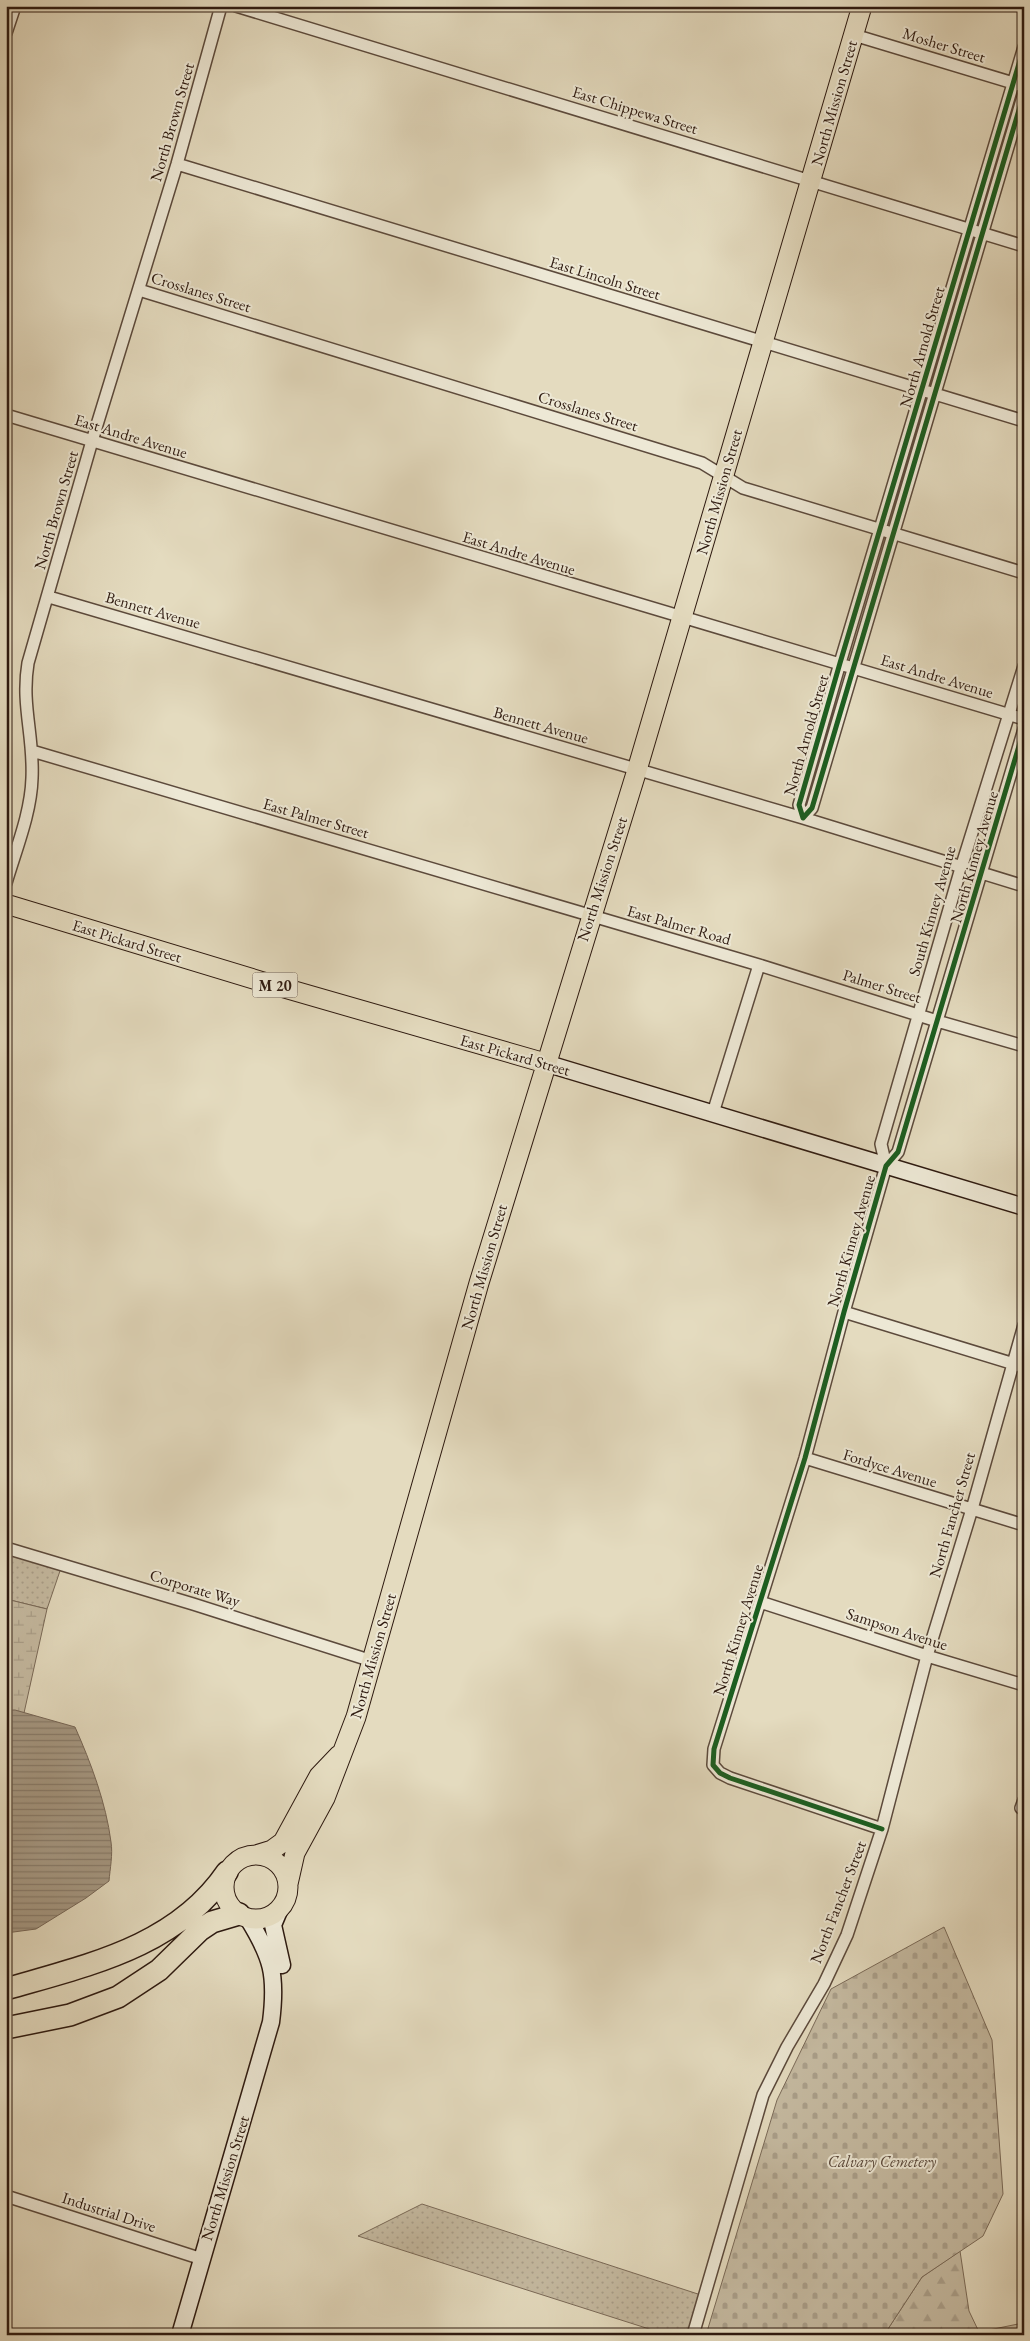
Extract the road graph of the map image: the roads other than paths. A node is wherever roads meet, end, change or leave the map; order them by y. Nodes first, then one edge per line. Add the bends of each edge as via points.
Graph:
1 (15, 6) edge
2 (221, 6) edge
3 (236, 6) edge
4 (862, 6) edge
5 (6, 33) edge
6 (854, 35) junction
7 (1024, 47) edge
8 (1018, 85) edge
9 (1024, 93) edge
10 (177, 164) junction
11 (812, 180) junction
12 (969, 229) junction
13 (982, 234) junction
14 (1024, 246) edge
15 (139, 290) junction
16 (763, 343) junction
17 (922, 391) junction
18 (935, 396) junction
19 (6, 415) edge
20 (1024, 421) edge
21 (92, 442) junction
22 (723, 475) junction
23 (880, 530) junction
24 (893, 534) junction
25 (1024, 573) edge
26 (49, 597) junction
27 (682, 618) junction
28 (840, 663) junction
29 (1024, 666) edge
30 (854, 667) junction
31 (1009, 716) junction
32 (1024, 719) edge
33 (1024, 730) edge
34 (32, 751) junction
35 (637, 770) junction
36 (803, 818) junction
37 (961, 868) junction
38 (983, 873) junction
39 (6, 883) edge
40 (1024, 886) edge
41 (6, 904) edge
42 (590, 916) junction
43 (759, 965) junction
44 (919, 1014) junction
45 (937, 1021) junction
46 (1024, 1046) edge
47 (545, 1063) junction
48 (713, 1113) junction
49 (886, 1166) junction
50 (1024, 1207) edge
51 (844, 1312) junction
52 (1024, 1325) edge
53 (1012, 1363) junction
54 (1024, 1367) edge
55 (804, 1458) junction
56 (972, 1510) junction
57 (1024, 1525) edge
58 (6, 1548) edge
59 (760, 1602) junction
60 (927, 1656) junction
61 (372, 1661) junction
62 (1024, 1685) edge
63 (341, 1752) junction
64 (882, 1829) junction
65 (256, 1855) junction
66 (227, 1872) junction
67 (288, 1884) junction
68 (281, 1906) junction
69 (243, 1916) junction
70 (6, 1988) edge
71 (271, 2022) junction
72 (6, 2028) edge
73 (6, 2196) edge
74 (202, 2258) junction
75 (180, 2335) edge
76 (693, 2335) edge

1 - 5 street
2 - 10 street, North Brown Street
3 - 11 street, East Chippewa Street
4 - 6 main road, North Mission Street
6 - 8 street, Mosher Street
6 - 11 main road, North Mission Street
7 - 8 street, North Arnold Street
8 - 12 street, North Arnold Street
9 - 13 street, North Arnold Street
10 - 15 street, North Brown Street
10 - 16 street, East Lincoln Street
11 - 12 street, East Chippewa Street
11 - 16 main road, North Mission Street
12 - 13 street, East Chippewa Street
12 - 17 street, North Arnold Street
13 - 14 street, East Chippewa Street
13 - 18 street, North Arnold Street
15 - 21 street, North Brown Street
15 - 22 street, Crosslanes Street via 702,463
16 - 17 street, East Lincoln Street
16 - 22 main road, North Mission Street
17 - 18 street, East Lincoln Street
17 - 23 street, North Arnold Street
18 - 20 street, East Lincoln Street
18 - 24 street, North Arnold Street
19 - 21 street, East Andre Avenue
21 - 26 street, North Brown Street
21 - 27 street, East Andre Avenue
22 - 23 street, Crosslanes Street via 743,488
22 - 27 main road, North Mission Street
23 - 24 street, Crosslanes Street
23 - 28 street, North Arnold Street
24 - 25 street, Crosslanes Street
24 - 30 street, North Arnold Street
26 - 34 street, North Brown Street via 28,663 25,685
26 - 35 street, Bennett Avenue
27 - 28 street, East Andre Avenue
27 - 35 main road, North Mission Street
28 - 30 street, East Andre Avenue
28 - 36 street, North Arnold Street via 799,805
29 - 31 street, South Kinney Avenue
30 - 31 street, East Andre Avenue
30 - 36 street, North Arnold Street via 812,808
31 - 32 street, East Andre Avenue
31 - 37 street, South Kinney Avenue
33 - 38 street, North Kinney Avenue
34 - 39 street, North Brown Street via 28,806
34 - 42 street, East Palmer Street
35 - 36 street, Bennett Avenue
35 - 42 main road, North Mission Street
36 - 37 street, Bennett Avenue
37 - 38 street, Bennett Avenue
37 - 44 street, South Kinney Avenue
38 - 40 street, Bennett Avenue
38 - 45 street, North Kinney Avenue
41 - 47 main road, East Pickard Street / M 20
42 - 43 street, East Palmer Road
42 - 47 main road, North Mission Street
43 - 44 street, Palmer Street
43 - 48 street
44 - 45 street, Palmer Street
44 - 49 street, South Kinney Avenue via 881,1144
45 - 46 street, Palmer Street
45 - 49 street, North Kinney Avenue via 898,1152
47 - 48 main road, East Pickard Street
47 - 61 main road, North Mission Street
48 - 49 main road, East Pickard Street
49 - 50 main road, East Pickard Street
49 - 51 street, North Kinney Avenue
51 - 53 street
51 - 55 street, North Kinney Avenue
52 - 53 street, North Fancher Street
53 - 54 street
53 - 56 street, North Fancher Street
55 - 56 street, Fordyce Avenue
55 - 59 street, North Kinney Avenue
56 - 57 street, Fordyce Avenue
56 - 60 street, North Fancher Street
58 - 61 street, Corporate Way
59 - 60 street, Sampson Avenue
59 - 64 street, North Kinney Avenue via 714,1749 713,1765 730,1778
60 - 62 street, Sampson Avenue
60 - 64 street, North Fancher Street
61 - 63 main road, North Mission Street via 353,1725
63 - 65 main road, North Mission Street via 319,1776 282,1842 272,1850
63 - 67 main road, North Mission Street via 326,1798 295,1853
64 - 76 street, North Fancher Street via 847,1934 824,1984 763,2095
65 - 66 main road, North Mission Street via 239,1860
65 - 67 main road via 277,1863
66 - 69 main road, North Mission Street via 225,1895 230,1906
66 - 70 highway via 196,1909 141,1944 120,1954
67 - 68 main road, North Mission Street
68 - 69 main road via 267,1916
68 - 71 main road, North Mission Street via 273,1925 283,1966 283,1992
69 - 71 main road, North Mission Street via 266,1948 271,1966
69 - 72 highway via 212,1922 159,1970 118,1997 70,2014
71 - 74 main road, North Mission Street
73 - 74 street, Industrial Drive
74 - 75 main road, North Mission Street

